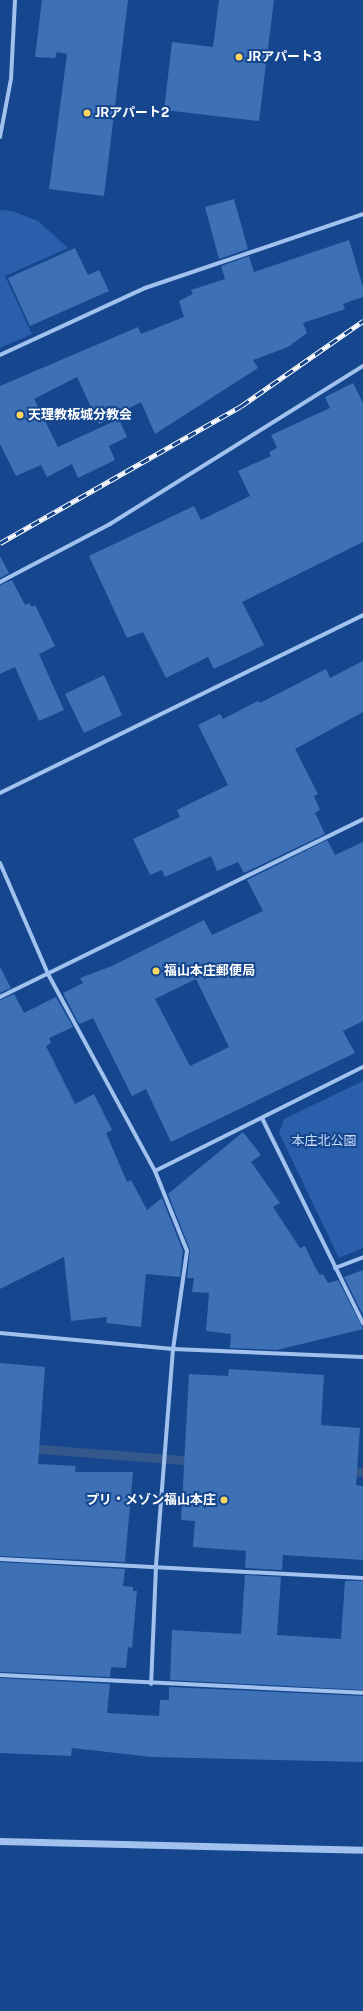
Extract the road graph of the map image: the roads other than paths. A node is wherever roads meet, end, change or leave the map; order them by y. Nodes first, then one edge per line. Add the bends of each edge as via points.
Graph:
1 (15, 0) edge
2 (0, 137) edge
3 (363, 214) edge
4 (0, 355) edge
5 (363, 366) edge
6 (0, 582) edge
7 (363, 615) edge
8 (0, 793) edge
9 (363, 819) edge
10 (0, 863) edge
11 (48, 974) junction
12 (0, 997) edge
13 (363, 1068) edge
14 (262, 1118) junction
15 (155, 1171) junction
16 (363, 1257) edge
17 (335, 1268) junction
18 (363, 1323) edge
19 (0, 1333) edge
20 (173, 1349) junction
21 (363, 1357) edge
22 (0, 1559) edge
23 (156, 1567) junction
24 (363, 1578) edge
25 (0, 1674) edge
26 (151, 1684) junction
27 (363, 1693) edge
28 (0, 1840) edge
29 (363, 1850) edge

1 - 2 street via 11,79
3 - 4 street via 145,288
5 - 6 street via 110,524
7 - 8 street
9 - 11 street
10 - 11 street
11 - 12 street
11 - 15 street
13 - 14 street
14 - 15 street
14 - 17 street
15 - 20 street via 187,1251
16 - 17 street
17 - 18 street
19 - 20 street
20 - 21 street
20 - 23 street
22 - 23 street
23 - 24 street
23 - 26 street
25 - 26 street
26 - 27 street
28 - 29 street

